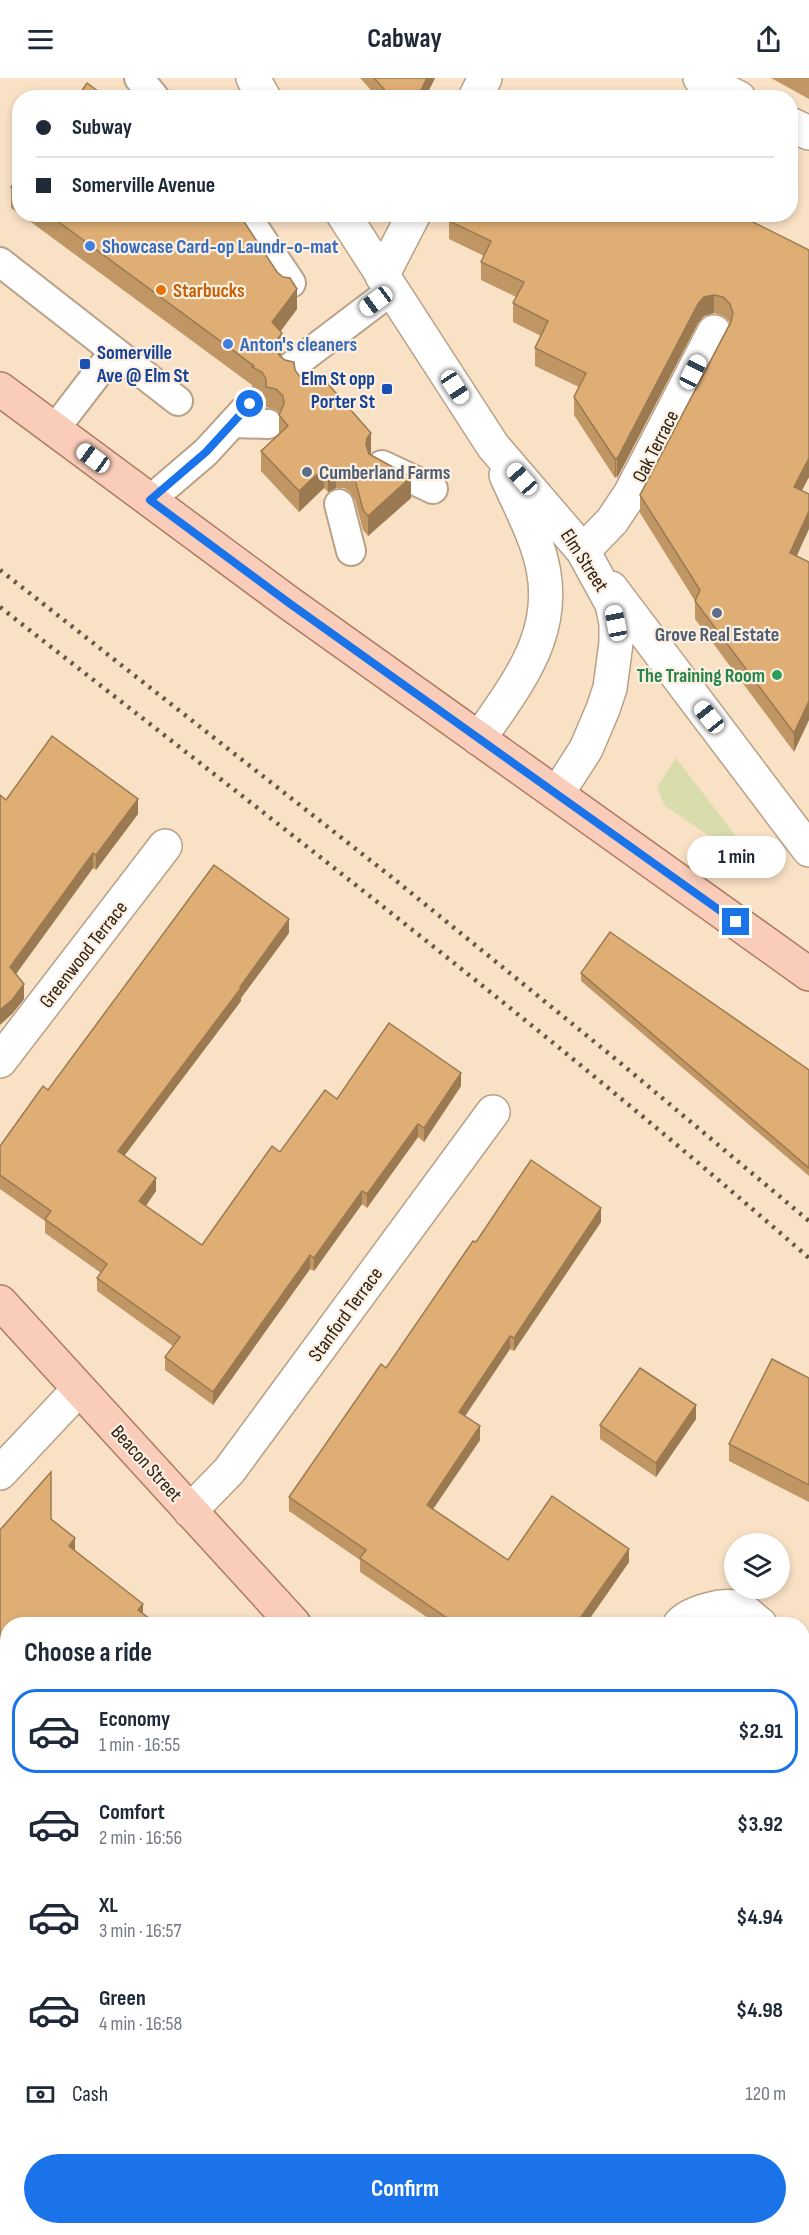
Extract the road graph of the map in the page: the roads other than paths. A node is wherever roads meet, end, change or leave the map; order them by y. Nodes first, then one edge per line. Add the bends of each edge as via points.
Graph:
1 (700, 78) edge
2 (723, 90) edge
3 (250, 222) edge
4 (348, 222) edge
5 (411, 222) edge
6 (0, 261) edge
7 (291, 283) edge
8 (387, 283) junction
9 (714, 332) dead end
10 (114, 351) junction
11 (301, 375) edge
12 (0, 389) edge
13 (178, 401) dead end
14 (250, 417) dead end
15 (54, 430) junction
16 (493, 446) junction
17 (382, 465) edge
18 (433, 489) dead end
19 (150, 500) junction
20 (339, 504) dead end
21 (583, 550) junction
22 (351, 551) dead end
23 (479, 739) junction
24 (557, 794) junction
25 (165, 846) dead end
26 (809, 850) edge
27 (809, 974) edge
28 (0, 1061) edge
29 (493, 1112) dead end
30 (0, 1302) edge
31 (79, 1389) junction
32 (0, 1473) edge
33 (190, 1511) junction
34 (288, 1617) edge
35 (688, 1617) edge
36 (751, 1617) edge

1 - 2 street
3 - 7 lane
4 - 8 street, Elm Street
5 - 8 street
6 - 10 lane
8 - 11 lane via 317,346
8 - 16 street, Elm Street
9 - 21 street, Oak Terrace via 626,501
10 - 13 lane
10 - 15 lane
12 - 15 main road
14 - 19 lane
15 - 19 main road
16 - 21 street, Elm Street
16 - 23 street, Elm Street via 537,546 546,607 535,652
17 - 18 lane
19 - 23 main road
20 - 22 lane
21 - 24 street, Elm Street via 612,604 616,643 610,688 596,728
21 - 26 street
23 - 24 main road
24 - 27 main road
25 - 28 street, Greenwood Terrace
29 - 33 street, Stanford Terrace via 229,1471
30 - 31 main road, Beacon Street
31 - 32 street
31 - 33 main road, Beacon Street
33 - 34 main road, Beacon Street
35 - 36 street via 709,1608 740,1608

